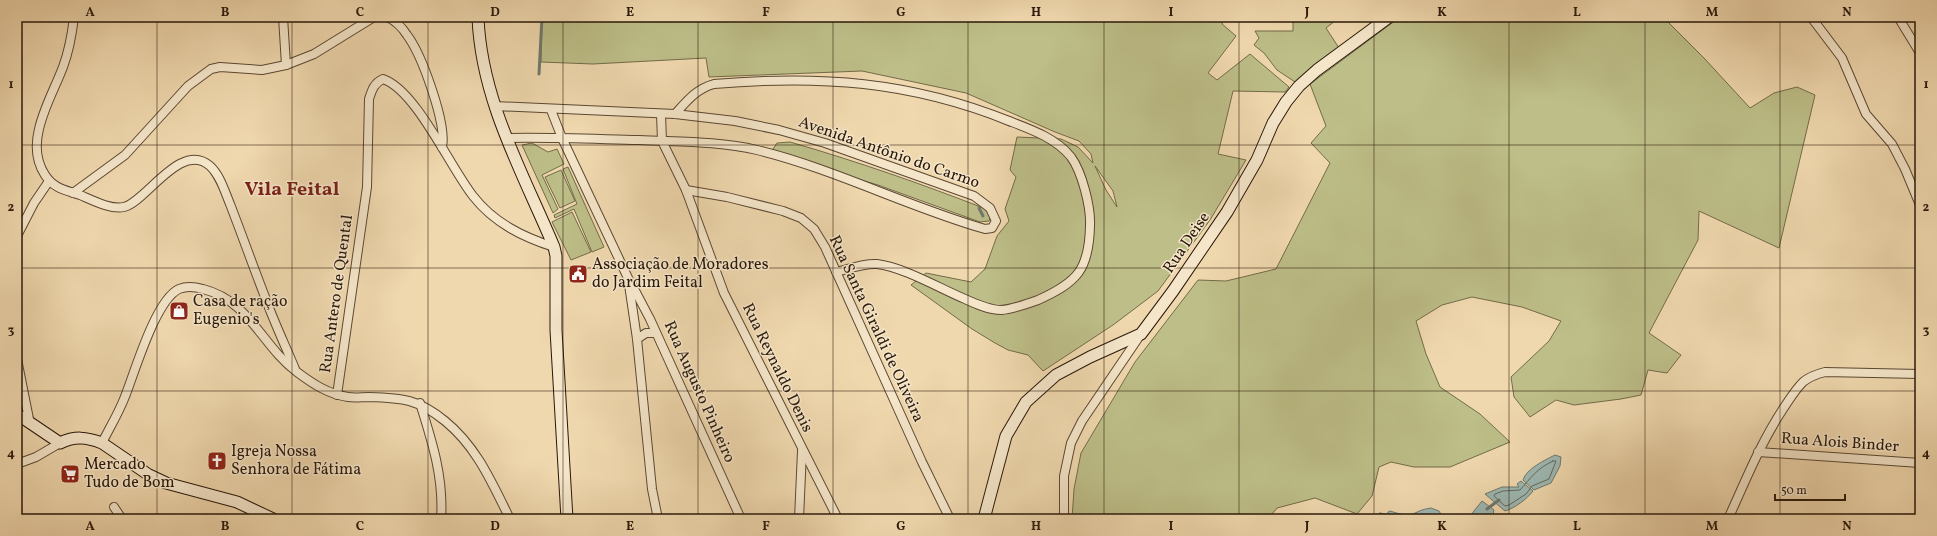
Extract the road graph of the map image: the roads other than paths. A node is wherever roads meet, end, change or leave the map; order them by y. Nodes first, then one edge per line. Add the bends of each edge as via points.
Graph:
1 (74, 17) edge
2 (283, 17) edge
3 (374, 17) edge
4 (387, 17) edge
5 (478, 17) edge
6 (1389, 17) edge
7 (1811, 17) edge
8 (1898, 17) edge
9 (1920, 53) edge
10 (286, 65) junction
11 (494, 106) junction
12 (551, 110) junction
13 (661, 114) junction
14 (676, 114) junction
15 (506, 138) junction
16 (562, 138) junction
17 (662, 141) junction
18 (442, 147) junction
19 (49, 181) junction
20 (686, 190) junction
21 (73, 193) junction
22 (1920, 205) edge
23 (17, 236) edge
24 (554, 247) junction
25 (836, 272) junction
26 (628, 278) junction
27 (656, 333) junction
28 (1141, 334) junction
29 (637, 339) junction
30 (17, 358) edge
31 (297, 372) junction
32 (1920, 374) edge
33 (337, 395) junction
34 (420, 403) junction
35 (17, 414) edge
36 (30, 424) junction
37 (60, 443) junction
38 (102, 443) junction
39 (802, 450) junction
40 (1758, 452) junction
41 (1920, 463) edge
42 (17, 464) edge
43 (114, 507) dead end
44 (122, 519) edge
45 (273, 519) edge
46 (441, 519) edge
47 (510, 519) edge
48 (567, 519) edge
49 (658, 519) edge
50 (741, 519) edge
51 (799, 519) edge
52 (838, 519) edge
53 (950, 519) edge
54 (984, 519) edge
55 (1064, 519) edge
56 (1728, 519) edge

1 - 19 street via 63,66 38,133 36,152
2 - 10 street
3 - 10 street via 314,54
4 - 18 street via 408,35 422,64 441,122 444,139
5 - 11 street via 478,37
6 - 28 street, Rua Deise via 1317,70 1286,102 1272,123 1257,160 1227,212 1174,291
7 - 22 street via 1842,58 1866,114 1892,144
8 - 9 street
10 - 21 street via 262,70 220,67 210,69 188,86 125,155
11 - 12 street, Avenida Antônio do Carmo
11 - 15 street
12 - 13 street, Avenida Antônio do Carmo
12 - 16 street
13 - 14 street, Avenida Antônio do Carmo
13 - 17 street, Rua Reynaldo Denis
14 - 17 street, Avenida Antônio do Carmo via 735,120 825,142 974,196 990,208 996,221 992,228 985,229 827,170 757,150 730,145
14 - 25 street via 696,92 714,84 806,80 863,83 938,96 985,111 1054,142 1071,157 1090,208 1089,253 1084,267 1072,280 1038,300 1017,307 1000,310 983,306 904,271 886,266 868,265
15 - 16 street, Avenida Antônio do Carmo
15 - 24 street
16 - 17 street, Avenida Antônio do Carmo
16 - 26 street
17 - 20 street, Rua Reynaldo Denis
18 - 24 street via 473,196 495,219 506,227
18 - 33 street, Rua Antero de Quental via 400,89 393,82 383,79 378,81 369,99 367,187
19 - 21 street via 58,189
19 - 23 street
20 - 25 street, Rua Santa Giraldi de Oliveira via 734,199 801,218 814,229
20 - 39 street, Rua Reynaldo Denis via 724,293
21 - 31 street via 125,207 180,164 195,161 210,167 222,185 280,336
24 - 48 street via 557,264 556,330
25 - 53 street, Rua Santa Giraldi de Oliveira
26 - 27 street, Rua Augusto Pinheiro
26 - 29 street
27 - 29 street via 646,333
27 - 50 street, Rua Augusto Pinheiro
28 - 54 street via 1056,375 1026,402 1006,436
28 - 55 street, Rua Deise via 1082,421 1071,443 1064,476
29 - 49 street via 652,488
30 - 36 street
31 - 33 street via 323,391
31 - 38 street via 277,354 244,312 230,300 216,292 200,288 180,288 169,297 151,330 124,400
32 - 40 street via 1835,371 1813,376 1794,393
33 - 34 street
34 - 46 street via 440,476
34 - 47 street via 446,421 464,438 476,454
35 - 36 street
36 - 37 street
37 - 38 street via 84,437
37 - 42 street via 36,457
38 - 45 street via 149,475 166,483 237,502
39 - 51 street
39 - 52 street, Rua Reynaldo Denis
40 - 41 street, Rua Alois Binder
40 - 56 street
43 - 44 street

